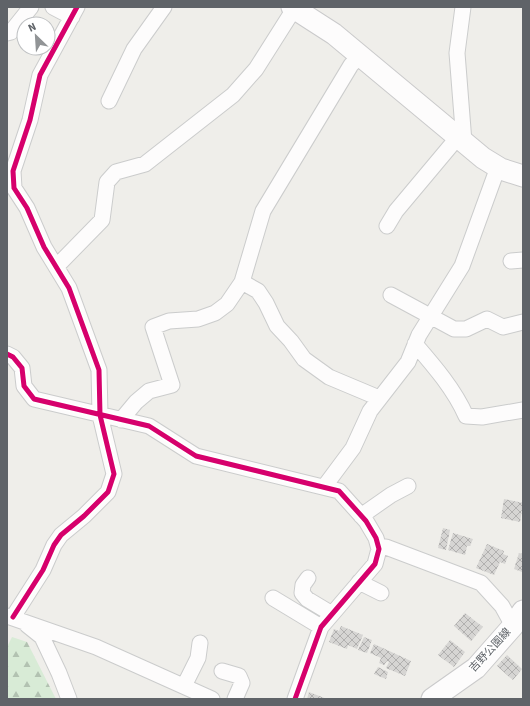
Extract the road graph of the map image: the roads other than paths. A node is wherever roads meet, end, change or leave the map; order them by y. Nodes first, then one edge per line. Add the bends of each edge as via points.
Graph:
1 (31, 7) edge
2 (53, 7) edge
3 (164, 7) edge
4 (463, 7) edge
5 (293, 8) edge
6 (74, 12) edge
7 (7, 33) edge
8 (361, 55) junction
9 (109, 101) dead end
10 (461, 139) junction
11 (498, 167) junction
12 (523, 176) edge
13 (386, 226) dead end
14 (56, 267) junction
15 (242, 282) junction
16 (391, 295) dead end
17 (430, 317) junction
18 (523, 322) edge
19 (415, 344) junction
20 (7, 354) edge
21 (379, 398) junction
22 (523, 410) edge
23 (100, 416) junction
24 (121, 420) junction
25 (408, 486) dead end
26 (324, 487) junction
27 (361, 516) junction
28 (379, 547) junction
29 (308, 578) dead end
30 (359, 582) junction
31 (381, 592) dead end
32 (273, 598) dead end
33 (332, 614) junction
34 (14, 617) edge
35 (518, 619) edge
36 (321, 627) junction
37 (200, 643) dead end
38 (222, 670) dead end
39 (184, 686) junction
40 (69, 699) edge
41 (212, 699) edge
42 (235, 699) edge
43 (295, 699) edge
44 (432, 699) edge

1 - 7 street via 11,32
2 - 6 street
3 - 9 street via 134,49
4 - 10 street via 457,53
5 - 8 street
5 - 14 street via 256,69 233,95 145,164 116,172 107,182 102,220
6 - 14 street via 40,75 30,120 13,171 14,188 27,208
8 - 10 street
8 - 15 street via 352,65 263,211
10 - 11 street
10 - 13 street via 396,211
11 - 12 street
11 - 17 street via 462,266
14 - 23 street via 69,288 99,370
15 - 21 street via 258,291 276,326 304,359 329,377
15 - 24 street via 228,304 215,313 198,319 169,321 153,327 172,385 149,391
16 - 17 street
17 - 18 street via 454,329 466,329 487,319 503,327
17 - 19 street
19 - 21 street via 408,362
19 - 22 street via 436,367 466,416
20 - 23 street via 22,368 24,386 34,399
21 - 26 street via 353,448
23 - 24 street
23 - 34 street via 114,474 108,492 61,535
24 - 26 street via 149,426 196,456
25 - 27 street
26 - 27 street via 339,491
27 - 28 street
28 - 30 street via 375,564
28 - 35 street via 386,547 481,583
29 - 33 street via 303,585 302,593 307,599
30 - 31 street
30 - 33 street
32 - 36 street
33 - 36 street
34 - 39 street via 96,647
34 - 40 street via 42,637
35 - 44 street, 吉野公園線 via 476,668
36 - 43 street
37 - 39 street via 198,658
38 - 42 street via 239,676 242,683
39 - 41 street

